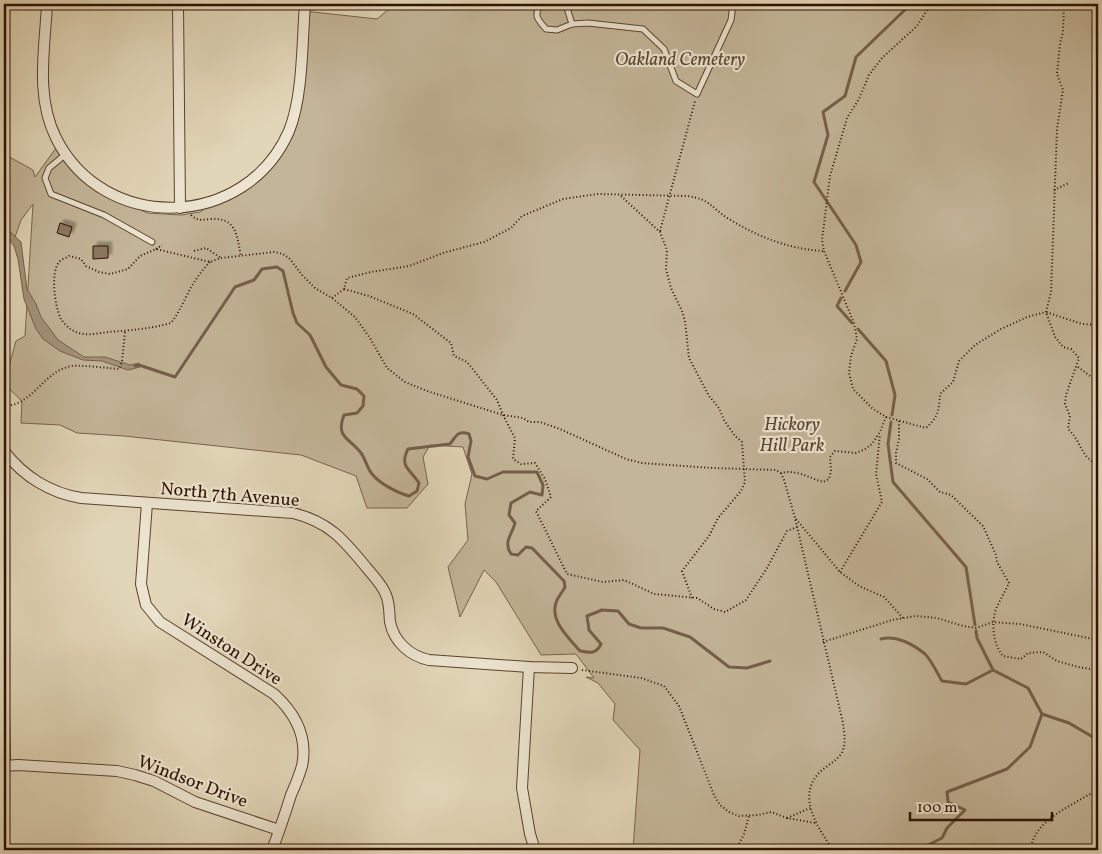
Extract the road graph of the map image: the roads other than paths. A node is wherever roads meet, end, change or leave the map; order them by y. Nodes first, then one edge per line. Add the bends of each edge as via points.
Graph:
1 (47, 4) edge
2 (178, 4) edge
3 (305, 4) edge
4 (540, 4) edge
5 (564, 4) edge
6 (733, 4) edge
7 (572, 24) junction
8 (66, 154) junction
9 (183, 208) junction
10 (152, 242) dead end
11 (4, 451) edge
12 (147, 503) junction
13 (4, 569) edge
14 (4, 595) edge
15 (529, 667) junction
16 (572, 668) road end
17 (4, 714) edge
18 (4, 766) edge
19 (279, 830) junction
20 (272, 850) edge
21 (535, 850) edge

1 - 8 street via 42,86 44,104 56,138
2 - 9 street
3 - 9 street via 298,98 292,123 281,147 259,174 245,185 214,201
4 - 7 lane via 536,12 546,29 558,30
5 - 7 lane
6 - 7 lane via 731,20 696,94 676,81 664,49 643,29
8 - 9 street via 85,176 115,196 149,207
8 - 10 lane via 50,168 45,178 51,194 104,215
11 - 12 street, North 7th Avenue via 26,474 66,496
12 - 15 street, North 7th Avenue via 293,513 321,522 340,536 381,585 388,601 393,631 410,652 429,660
12 - 19 street, Winston Drive via 141,584 144,600 152,614 274,694 285,704 299,727 303,741 302,765
13 - 14 street
15 - 16 street, North 7th Avenue
15 - 21 street via 522,788
17 - 18 street
18 - 19 street, Windsor Drive via 117,771 136,775 196,802
19 - 20 street, Winston Drive

